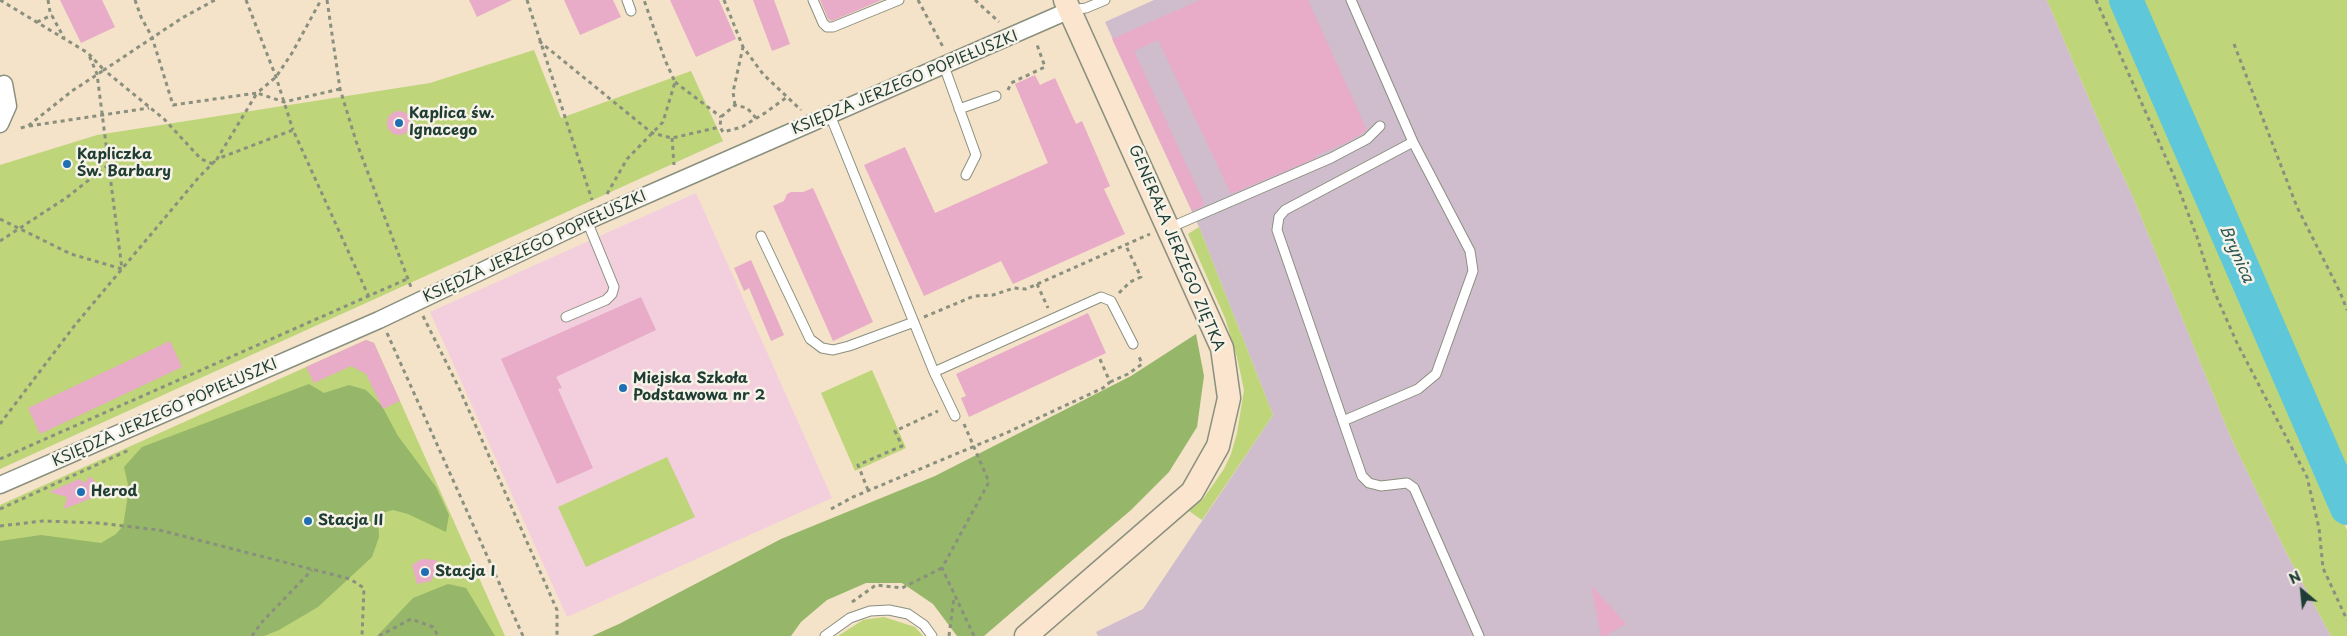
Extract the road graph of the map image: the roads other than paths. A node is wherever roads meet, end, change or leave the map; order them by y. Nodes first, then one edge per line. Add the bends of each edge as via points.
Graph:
1 (627, 0) edge
2 (813, 0) edge
3 (899, 0) edge
4 (1105, 0) edge
5 (1351, 0) edge
6 (1068, 5) edge
7 (631, 11) dead end
8 (944, 66) junction
9 (4, 84) dead end
10 (996, 96) dead end
11 (959, 109) junction
12 (830, 115) junction
13 (1380, 126) dead end
14 (5, 127) edge
15 (1413, 142) junction
16 (966, 175) dead end
17 (587, 221) junction
18 (1162, 230) junction
19 (762, 236) dead end
20 (566, 318) dead end
21 (914, 322) junction
22 (1132, 344) road end
23 (934, 372) junction
24 (955, 416) road end
25 (1343, 422) junction
26 (0, 485) edge
27 (826, 636) edge
28 (932, 636) edge
29 (1026, 636) edge
30 (1479, 636) edge

1 - 7 lane
2 - 3 lane via 823,23 833,28
4 - 6 lane via 1086,8
5 - 15 lane
6 - 8 street, KSIĘDZA JERZEGO POPIEŁUSZKI
6 - 18 street, GENERAŁA JERZEGO ZIĘTKA
8 - 11 lane
8 - 12 street, KSIĘDZA JERZEGO POPIEŁUSZKI
9 - 14 street via 8,106
10 - 11 lane
11 - 16 lane via 976,155
12 - 17 street, KSIĘDZA JERZEGO POPIEŁUSZKI
12 - 21 lane
13 - 18 lane via 1367,139 1331,158
15 - 25 lane via 1470,250 1473,271 1436,374 1418,389
15 - 25 lane via 1285,210 1279,217 1277,230
17 - 20 lane via 614,287 606,300
17 - 26 street, KSIĘDZA JERZEGO POPIEŁUSZKI via 379,320
18 - 29 street, GENERAŁA JERZEGO ZIĘTKA via 1222,348 1229,398 1218,446 1192,492
19 - 21 lane via 810,339 822,348 833,350 849,346
21 - 23 lane
22 - 23 lane via 1111,301 1101,297
23 - 24 lane
25 - 30 lane via 1362,476 1369,483 1381,486 1407,483 1414,488
27 - 28 lane via 850,618 870,611 889,610 908,614 924,625

